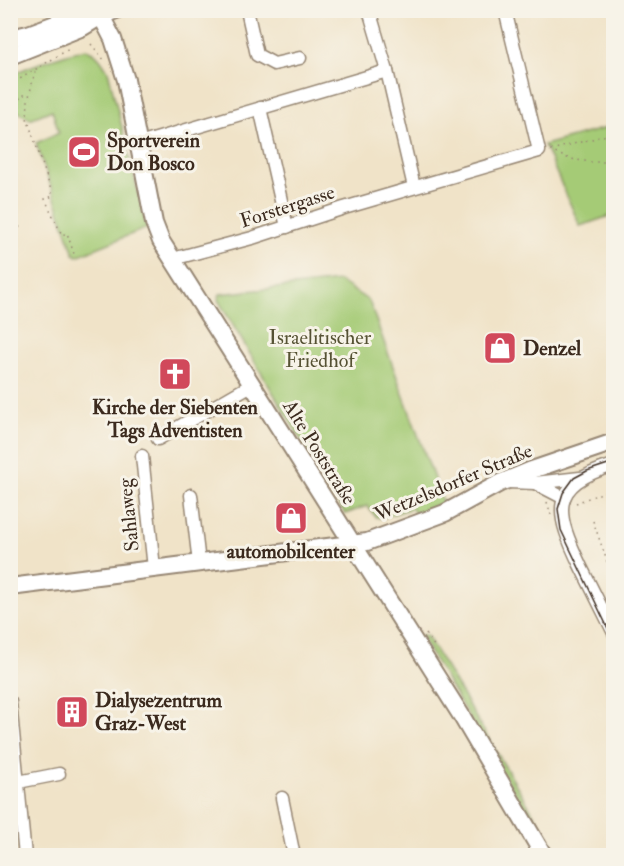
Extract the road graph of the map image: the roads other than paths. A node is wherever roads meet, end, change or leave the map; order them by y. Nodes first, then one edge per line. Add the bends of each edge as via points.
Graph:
1 (248, 10) edge
2 (369, 10) edge
3 (505, 10) edge
4 (105, 12) edge
5 (10, 38) edge
6 (28, 50) junction
7 (10, 56) edge
8 (300, 58) dead end
9 (10, 61) edge
10 (387, 71) junction
11 (260, 108) junction
12 (139, 144) junction
13 (414, 187) junction
14 (287, 226) junction
15 (172, 261) junction
16 (253, 384) junction
17 (158, 439) dead end
18 (614, 442) edge
19 (142, 456) dead end
20 (614, 465) edge
21 (580, 478) junction
22 (500, 483) junction
23 (536, 483) junction
24 (191, 495) dead end
25 (568, 503) junction
26 (354, 545) junction
27 (199, 563) junction
28 (154, 568) junction
29 (10, 587) edge
30 (614, 633) edge
31 (10, 702) edge
32 (12, 741) edge
33 (59, 774) dead end
34 (18, 782) junction
35 (282, 798) dead end
36 (25, 855) edge
37 (294, 855) edge
38 (544, 855) edge

1 - 8 street via 257,55 274,64
2 - 10 street
3 - 13 street, Forstergasse via 545,151
4 - 5 main road via 79,15
4 - 6 main road via 83,27
4 - 12 main road, Alte Poststraße via 126,80
6 - 7 main road
6 - 9 main road
10 - 11 street
10 - 13 street
11 - 12 street
11 - 14 street
12 - 15 main road, Alte Poststraße via 154,223
13 - 14 street, Forstergasse
14 - 15 street, Forstergasse
15 - 16 main road, Alte Poststraße
16 - 17 street
16 - 26 main road, Alte Poststraße
18 - 22 main road, Wetzelsdorfer Straße
19 - 28 street, Sahlaweg
20 - 21 street
21 - 23 street
21 - 25 street via 570,489
22 - 23 street
22 - 26 main road, Wetzelsdorfer Straße via 419,524
23 - 25 street
24 - 27 street
25 - 30 street via 562,516 567,538
26 - 27 main road, Wetzelsdorfer Straße
26 - 38 main road, Alte Poststraße
27 - 28 main road, Wetzelsdorfer Straße
28 - 29 main road, Wetzelsdorfer Straße
31 - 32 street
32 - 34 street
33 - 34 street
34 - 36 street
35 - 37 street

